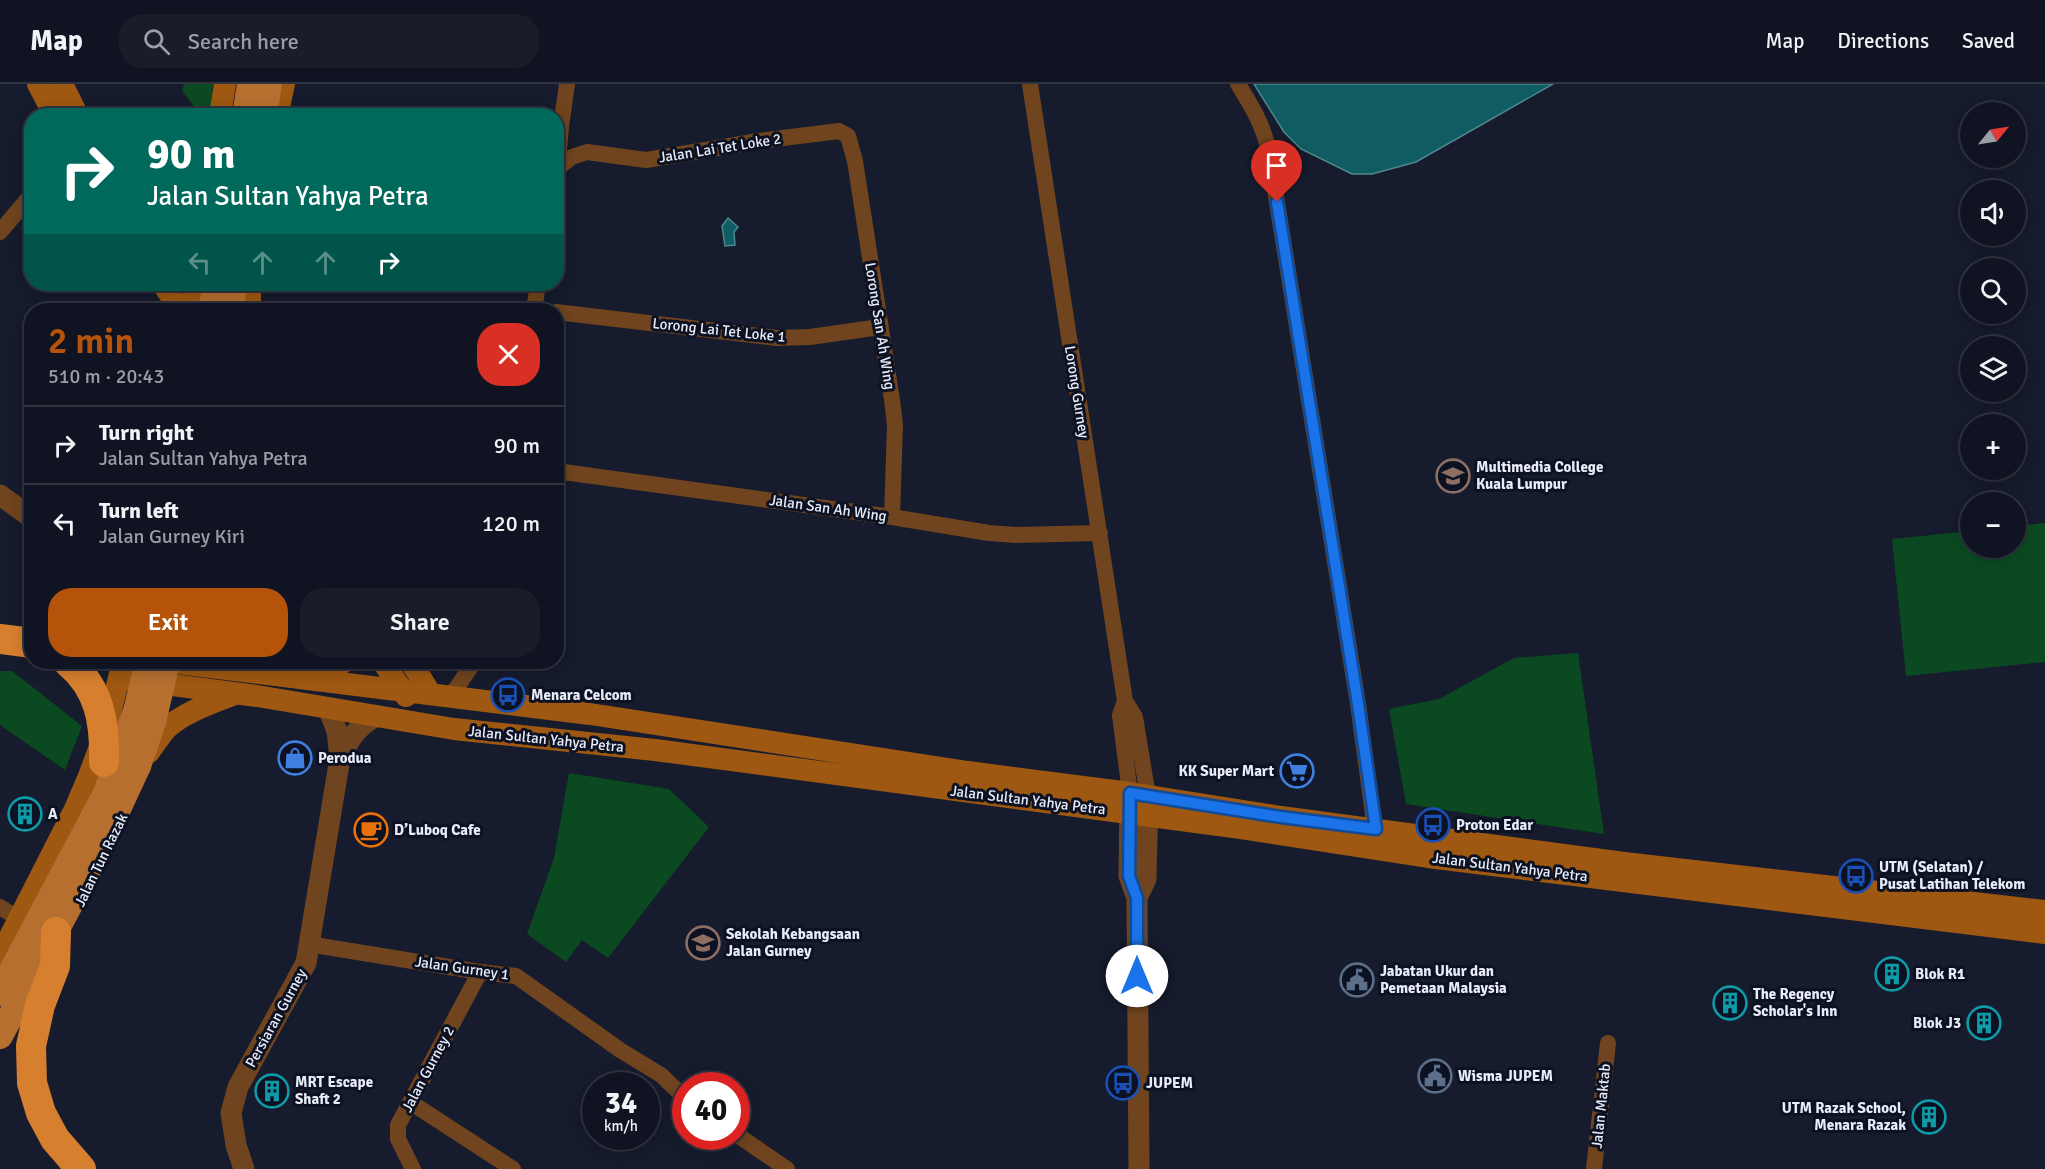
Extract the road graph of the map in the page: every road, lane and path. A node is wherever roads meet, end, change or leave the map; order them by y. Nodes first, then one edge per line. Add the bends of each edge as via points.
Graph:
1 (38, 84) edge
2 (62, 84) edge
3 (225, 84) edge
4 (250, 84) edge
5 (269, 84) edge
6 (284, 84) edge
7 (567, 84) edge
8 (1030, 84) edge
9 (1238, 84) edge
10 (51, 108) edge
11 (74, 108) edge
12 (221, 108) edge
13 (246, 108) edge
14 (265, 108) edge
15 (279, 108) edge
16 (564, 108) edge
17 (848, 136) joint
18 (564, 167) edge
19 (24, 204) edge
20 (0, 232) edge
21 (564, 313) edge
22 (880, 327) junction
23 (564, 472) edge
24 (0, 495) edge
25 (24, 512) edge
26 (892, 517) junction
27 (1100, 534) junction
28 (0, 639) edge
29 (24, 641) edge
30 (76, 669) edge
31 (146, 669) edge
32 (170, 669) edge
33 (170, 669) edge
34 (178, 669) edge
35 (243, 669) edge
36 (335, 669) edge
37 (387, 669) edge
38 (417, 669) edge
39 (467, 669) edge
40 (121, 670) edge
41 (322, 680) junction
42 (400, 689) junction
43 (237, 693) junction
44 (440, 695) junction
45 (328, 708) junction
46 (376, 716) junction
47 (454, 729) junction
48 (148, 752) junction
49 (340, 758) junction
50 (106, 793) junction
51 (1139, 804) junction
52 (1376, 829) junction
53 (1623, 872) junction
54 (0, 907) edge
55 (2045, 911) edge
56 (20, 919) junction
57 (56, 932) junction
58 (2045, 933) edge
59 (308, 944) junction
60 (0, 956) edge
61 (480, 972) junction
62 (0, 993) edge
63 (0, 1036) edge
64 (1608, 1043) dead end
65 (0, 1048) edge
66 (672, 1086) edge
67 (410, 1102) junction
68 (750, 1144) edge
69 (81, 1169) edge
70 (244, 1169) edge
71 (413, 1169) edge
72 (513, 1169) edge
73 (787, 1169) edge
74 (1139, 1169) edge
75 (1594, 1169) edge

1 - 10 main road
2 - 11 main road
3 - 12 main road
4 - 13 main road
5 - 14 main road
6 - 15 main road
7 - 16 street
8 - 27 street, Lorong Gurney
9 - 52 street via 1256,111 1268,147
17 - 18 street, Jalan Lai Tet Loke 2 via 839,132 816,134 646,160 588,152 572,157
17 - 22 street, Lorong San Ah Wing
19 - 20 street
21 - 22 street, Lorong Lai Tet Loke 1 via 777,338
22 - 26 street, Lorong San Ah Wing via 895,425
23 - 26 street, Jalan San Ah Wing
24 - 25 street
26 - 27 street, Jalan San Ah Wing via 989,533
27 - 51 street, Lorong Gurney via 1125,701 1135,717
28 - 29 highway
30 - 50 highway, bridge via 87,681 100,708
31 - 50 main road, Jalan Tun Razak, bridge via 136,711
32 - 48 main road, Jalan Tun Razak
33 - 57 main road, Jalan Tun Razak, bridge via 138,766
34 - 43 main road, Jalan Sultan Yahya Petra
35 - 41 main road, Jalan Sultan Yahya Petra
36 - 41 main road
37 - 42 main road
38 - 44 main road
39 - 44 street
40 - 56 main road via 89,776
41 - 42 main road, Jalan Sultan Yahya Petra
42 - 44 main road, Jalan Sultan Yahya Petra
42 - 47 main road via 425,713
43 - 45 main road, Jalan Sultan Yahya Petra
43 - 48 main road via 204,706 166,729
44 - 51 main road, Jalan Sultan Yahya Petra via 666,724 968,772
45 - 46 main road, Jalan Sultan Yahya Petra
45 - 49 street, Persiaran Gurney via 338,731
46 - 47 main road, Jalan Sultan Yahya Petra
46 - 49 street, Persiaran Gurney via 361,725
47 - 51 main road, Jalan Sultan Yahya Petra
48 - 65 main road, Jalan Tun Razak via 99,870
49 - 59 street, Persiaran Gurney
50 - 62 main road, Jalan Tun Razak
51 - 52 main road, Jalan Sultan Yahya Petra
51 - 53 main road, Jalan Sultan Yahya Petra via 1241,828 1340,844
51 - 74 street via 1129,876 1137,898
52 - 53 main road, Jalan Sultan Yahya Petra
53 - 55 main road, Jalan Sultan Yahya Petra
53 - 58 main road, Jalan Sultan Yahya Petra
54 - 56 street
56 - 60 main road
57 - 63 main road, Jalan Tun Razak
57 - 69 highway, bridge via 55,966 40,1005 31,1046 32,1083 41,1113 55,1139
59 - 61 street, Jalan Gurney 1
59 - 70 street, Persiaran Gurney via 306,963 238,1087 231,1113
61 - 66 street, Jalan Gurney 1 via 516,976
61 - 67 street, Jalan Gurney 2
64 - 75 street, Jalan Maktab
67 - 71 street, Jalan Gurney 2 via 398,1125 398,1139
67 - 72 street
68 - 73 street

